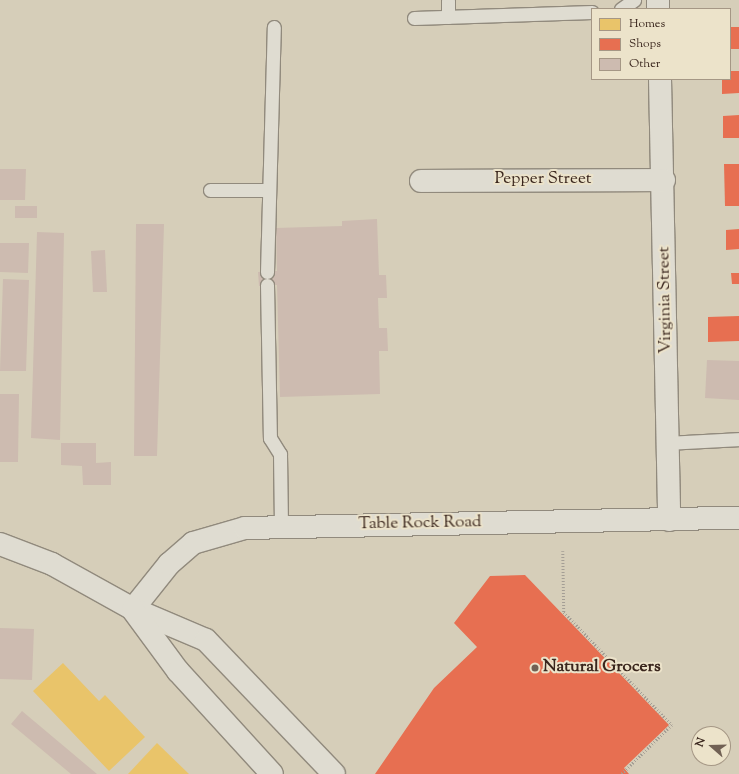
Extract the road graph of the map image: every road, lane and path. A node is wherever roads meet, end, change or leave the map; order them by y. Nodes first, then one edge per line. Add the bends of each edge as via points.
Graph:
1 (448, 0) edge
2 (634, 0) edge
3 (622, 8) edge
4 (591, 12) edge
5 (448, 17) junction
6 (414, 18) dead end
7 (274, 27) dead end
8 (660, 80) edge
9 (664, 180) junction
10 (422, 181) dead end
11 (210, 190) dead end
12 (269, 190) junction
13 (739, 439) edge
14 (668, 443) junction
15 (739, 518) edge
16 (669, 520) junction
17 (281, 526) junction
18 (0, 544) edge
19 (563, 551) dead end
20 (133, 609) junction
21 (272, 774) edge
22 (334, 774) edge
23 (622, 774) edge

1 - 5 lane
2 - 3 lane
4 - 5 lane
5 - 6 lane
7 - 12 lane
8 - 9 street, Virginia Street
9 - 10 street, Pepper Street
9 - 14 street, Virginia Street
11 - 12 lane
12 - 17 lane via 267,279 270,438 280,454
13 - 14 lane
14 - 16 street, Virginia Street
15 - 16 street, Table Rock Road
16 - 17 street, Table Rock Road
17 - 20 street, Table Rock Road via 223,532 193,543 169,564
18 - 20 street via 70,572
19 - 23 path via 564,612 672,726
20 - 21 street via 178,671
20 - 22 street via 206,640

